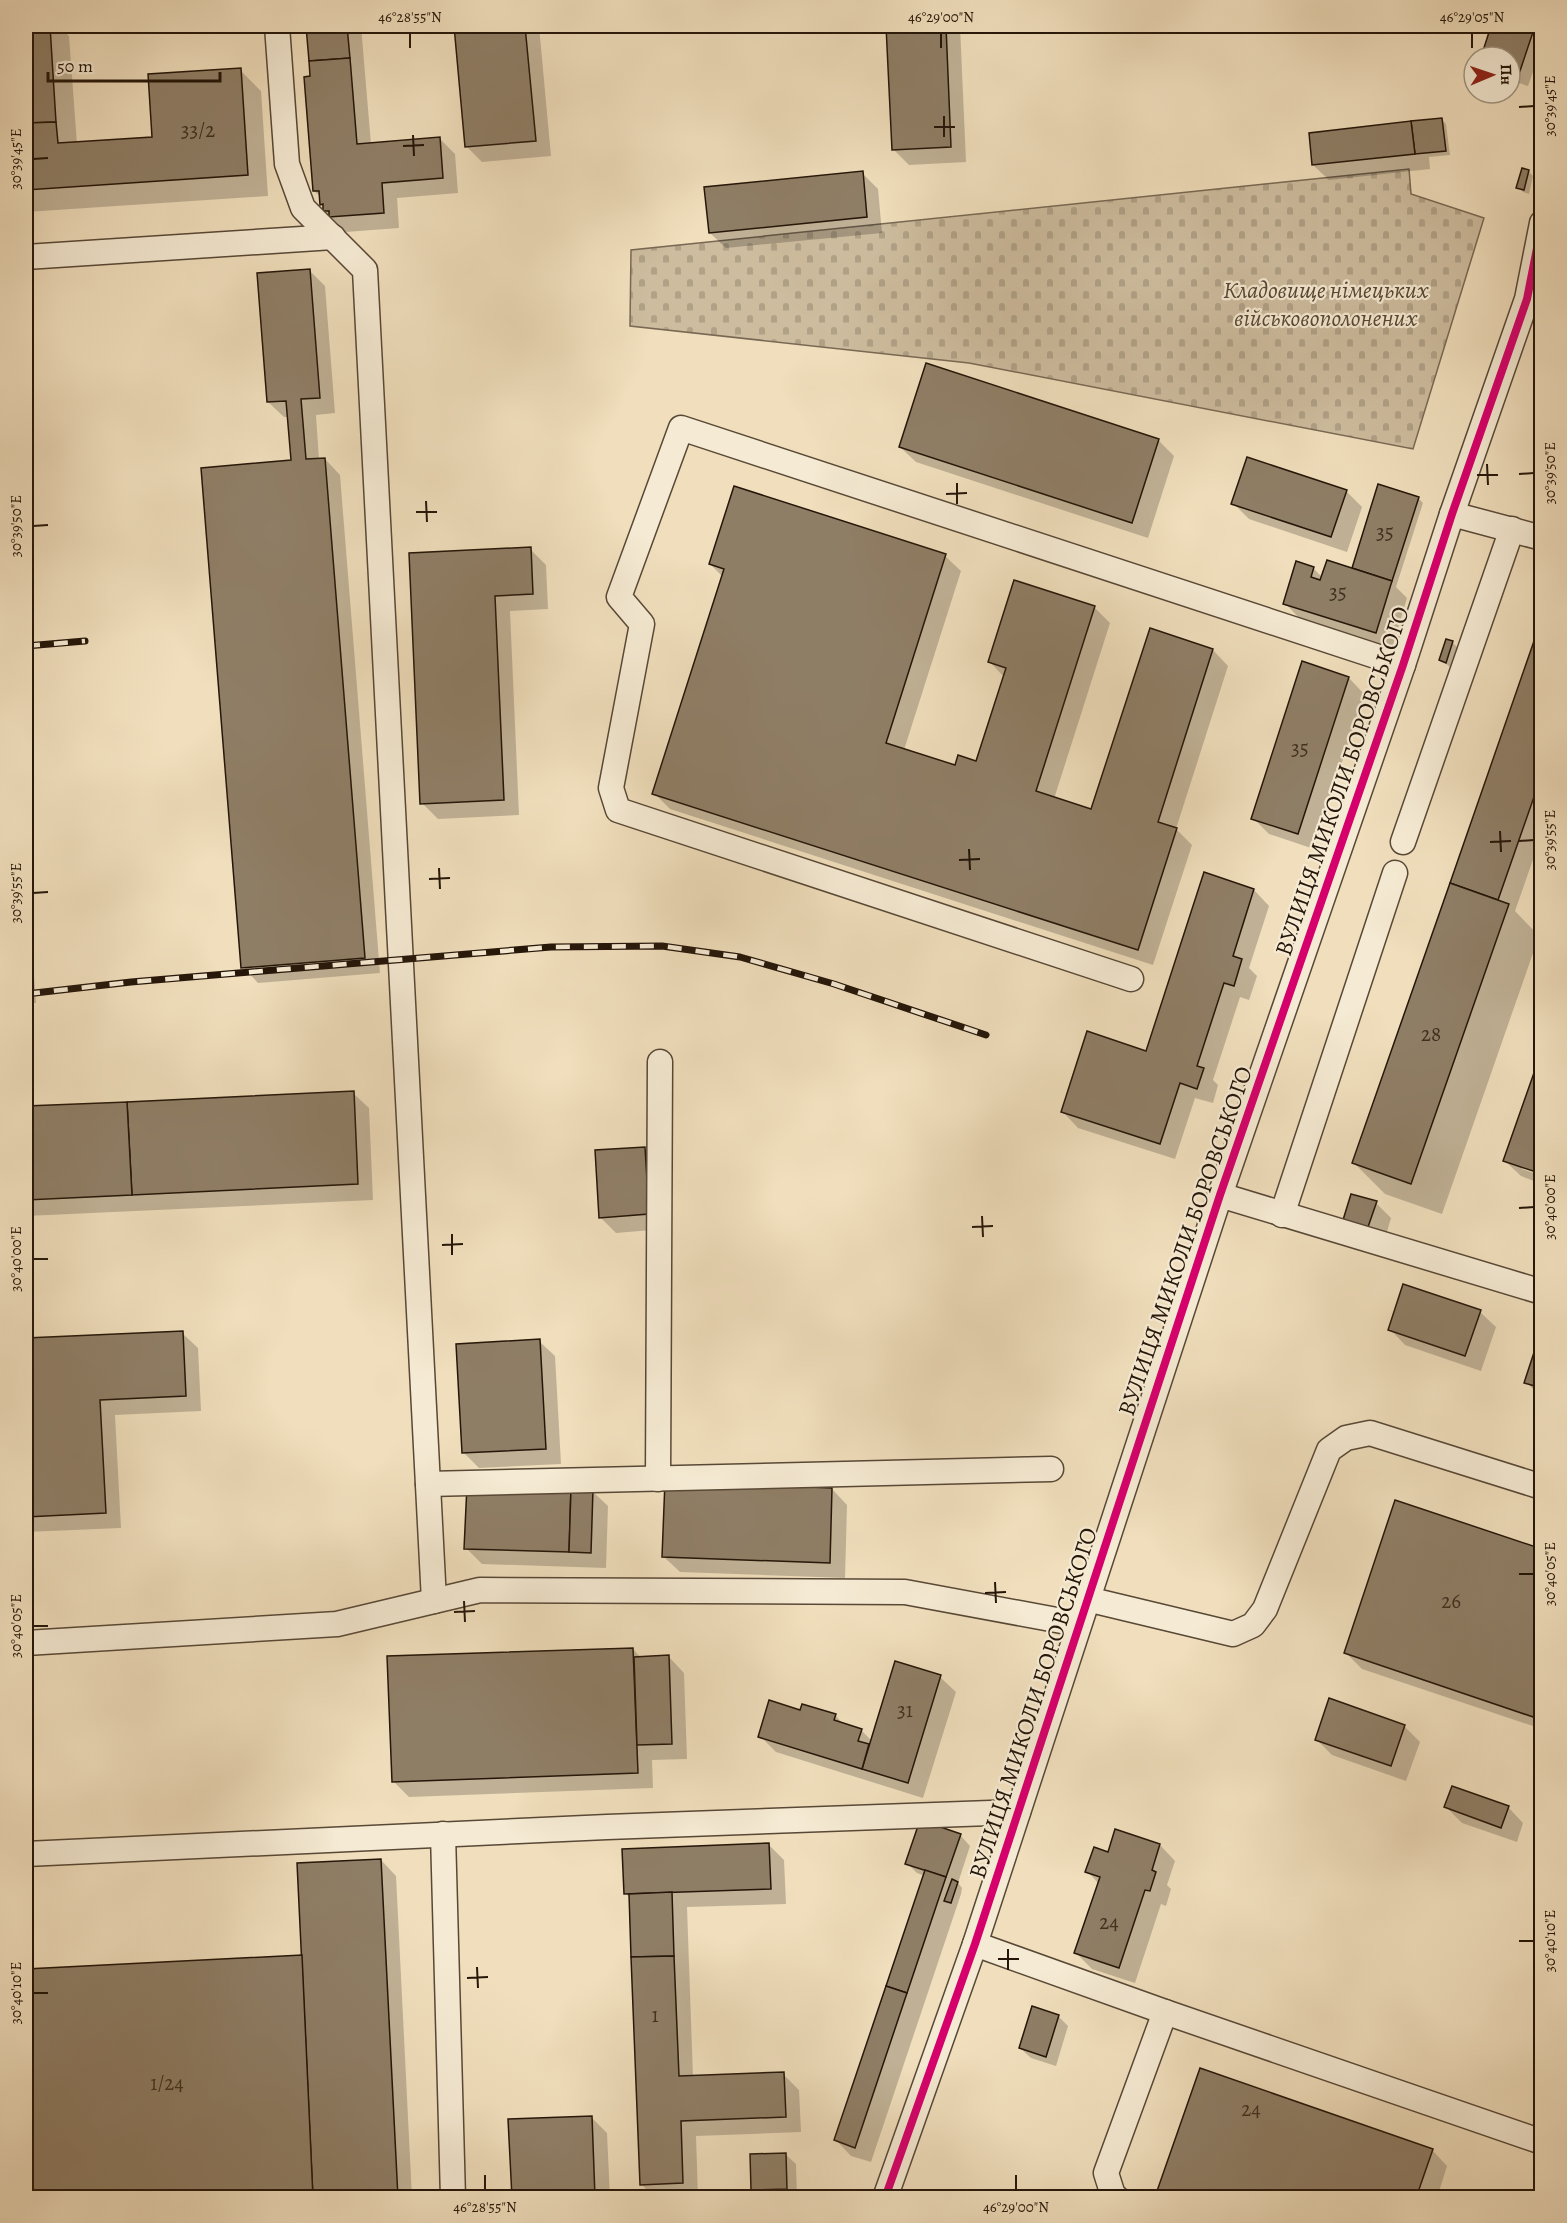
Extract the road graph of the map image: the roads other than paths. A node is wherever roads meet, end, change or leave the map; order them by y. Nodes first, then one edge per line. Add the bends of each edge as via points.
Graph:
1 (277, 26) edge
2 (1542, 223) edge
3 (333, 237) junction
4 (26, 257) edge
5 (1542, 276) edge
6 (1527, 299) junction
7 (1452, 514) junction
8 (1512, 529) junction
9 (1542, 538) edge
10 (1403, 665) junction
11 (1403, 842) dead end
12 (1395, 873) dead end
13 (1131, 980) dead end
14 (660, 1062) dead end
15 (1220, 1195) junction
16 (1282, 1215) junction
17 (1542, 1292) edge
18 (1051, 1469) dead end
19 (658, 1479) junction
20 (428, 1485) junction
21 (1542, 1487) edge
22 (1087, 1599) junction
23 (434, 1601) junction
24 (1078, 1624) junction
25 (26, 1643) edge
26 (1018, 1812) junction
27 (443, 1834) junction
28 (26, 1854) edge
29 (975, 1944) junction
30 (1165, 2012) junction
31 (1542, 2142) edge
32 (453, 2198) edge
33 (885, 2198) edge
34 (1117, 2198) edge

1 - 3 street via 287,164 303,208
2 - 6 street, ВУЛИЦЯ МИКОЛИ БОРОВСЬКОГО
3 - 4 street
3 - 20 street via 365,270
5 - 6 street, ВУЛИЦЯ МИКОЛИ БОРОВСЬКОГО
6 - 7 street, ВУЛИЦЯ МИКОЛИ БОРОВСЬКОГО
7 - 8 street
7 - 10 street, ВУЛИЦЯ МИКОЛИ БОРОВСЬКОГО
8 - 9 street
8 - 11 street
10 - 13 street via 681,428 619,597 642,624 611,788 618,810
10 - 15 street, ВУЛИЦЯ МИКОЛИ БОРОВСЬКОГО
12 - 16 street
14 - 19 street
15 - 16 street
15 - 22 street, ВУЛИЦЯ МИКОЛИ БОРОВСЬКОГО
16 - 17 street
18 - 19 street
19 - 20 street
20 - 23 street
21 - 22 street via 1370,1432 1346,1438 1329,1450 1265,1609 1253,1625 1233,1634
22 - 24 street, ВУЛИЦЯ МИКОЛИ БОРОВСЬКОГО
23 - 24 street via 480,1590 904,1592
23 - 25 street via 337,1624
24 - 26 street, ВУЛИЦЯ МИКОЛИ БОРОВСЬКОГО
26 - 27 street
26 - 29 street, ВУЛИЦЯ МИКОЛИ БОРОВСЬКОГО
27 - 28 street
27 - 32 street
29 - 30 street
29 - 33 street, ВУЛИЦЯ МИКОЛИ БОРОВСЬКОГО
30 - 31 street
30 - 34 street via 1106,2174

